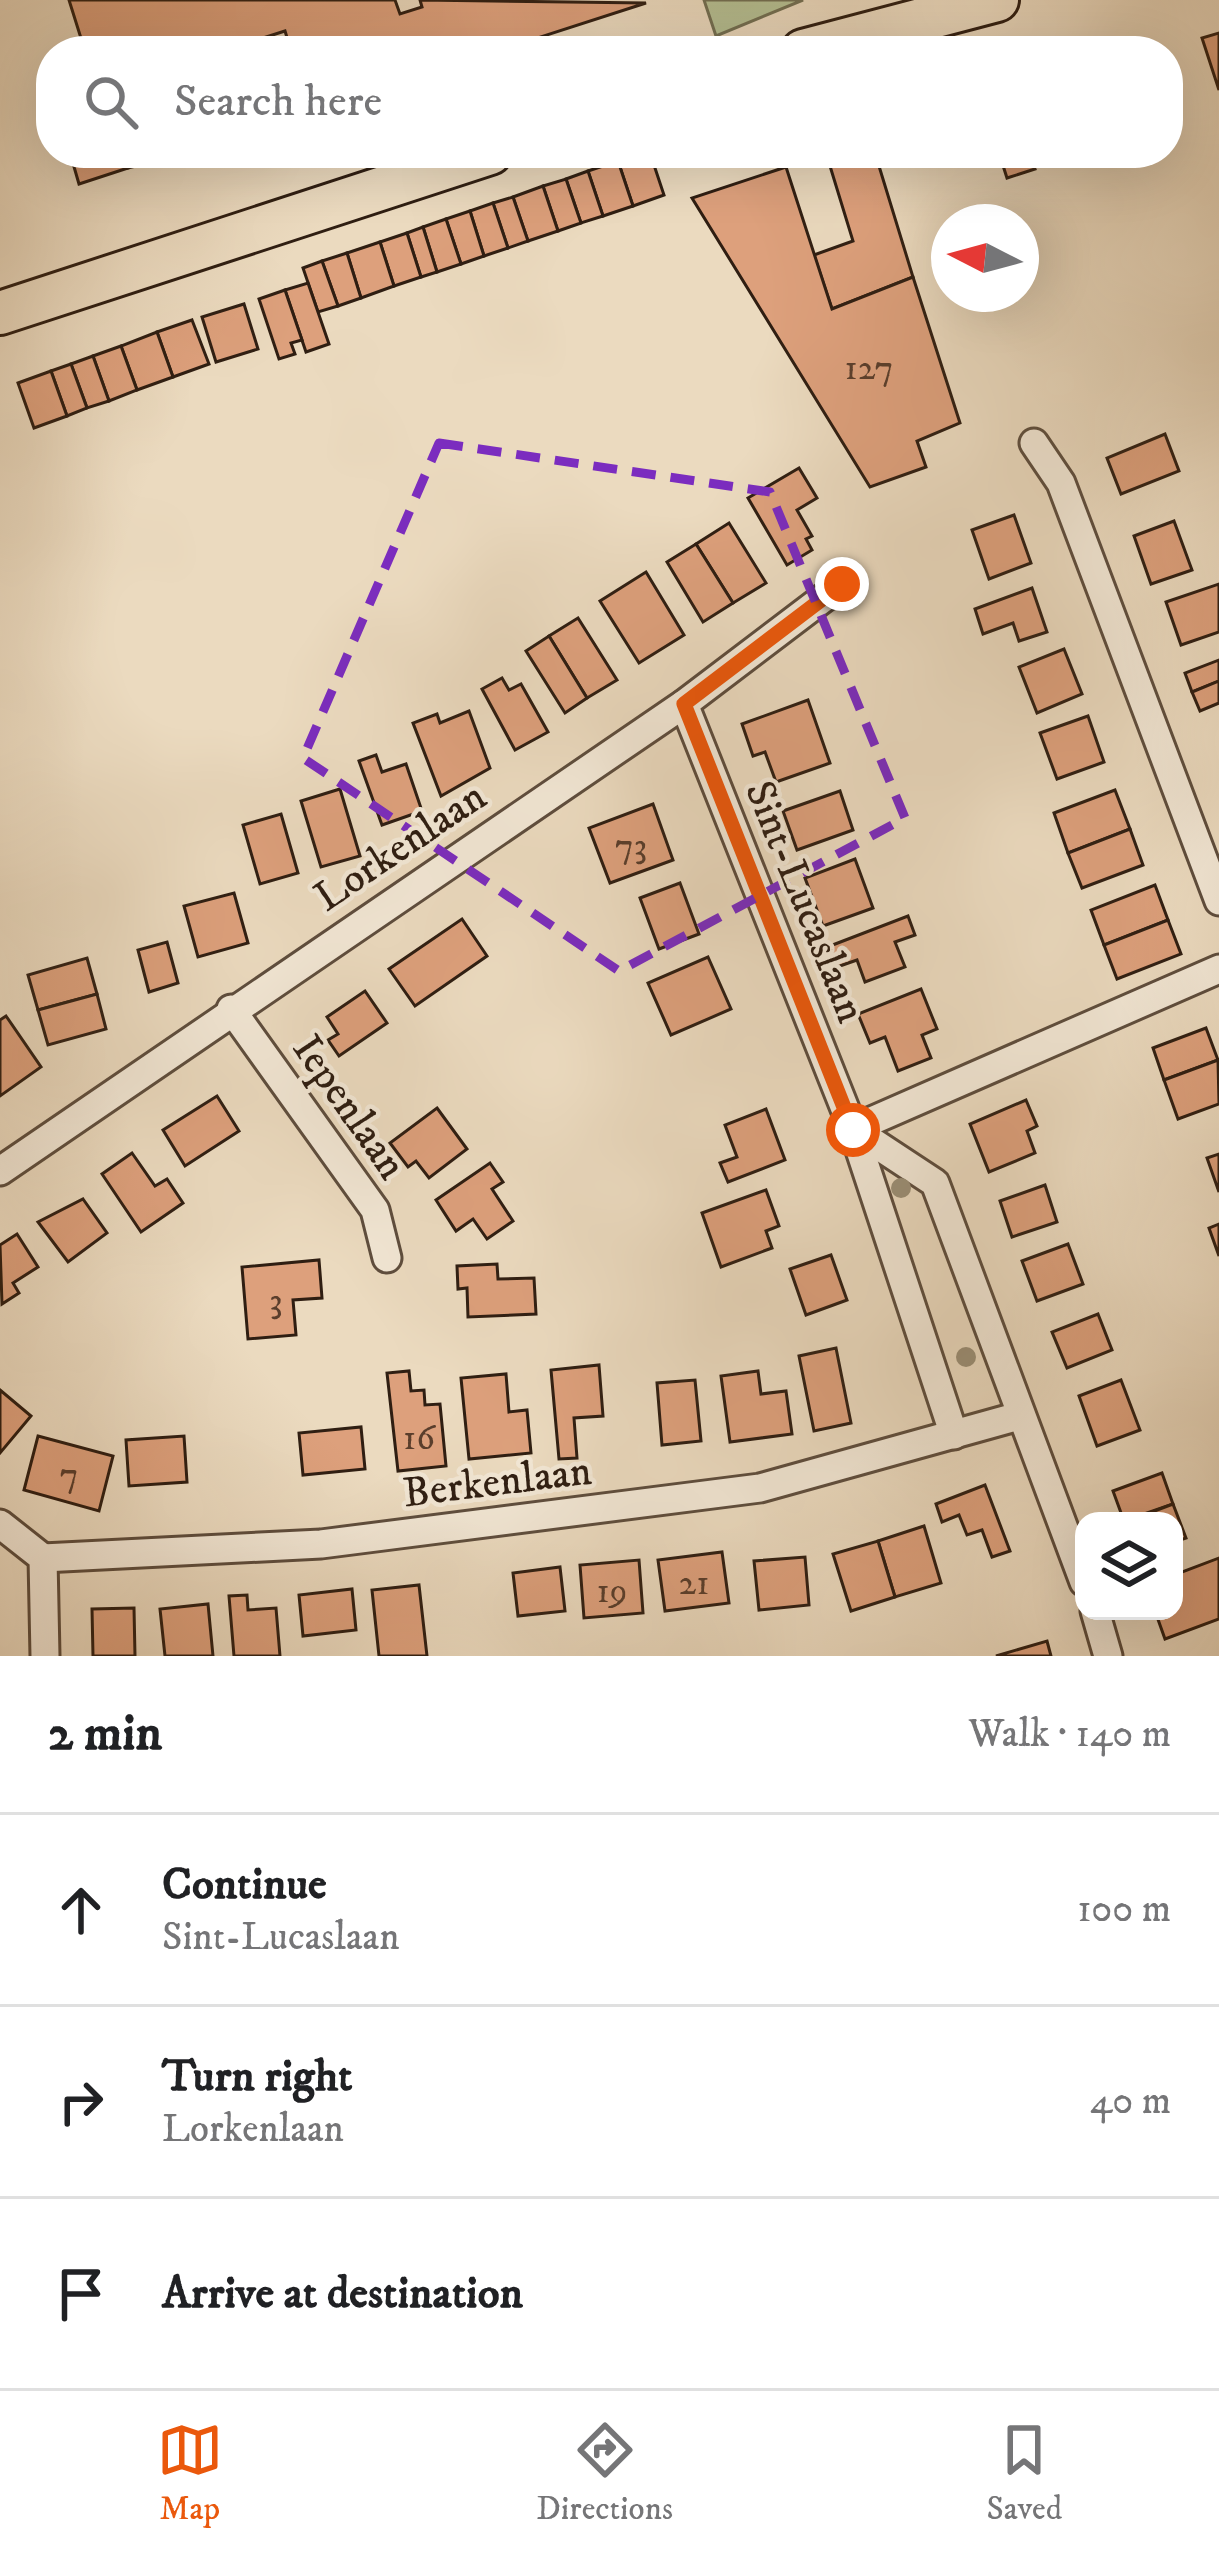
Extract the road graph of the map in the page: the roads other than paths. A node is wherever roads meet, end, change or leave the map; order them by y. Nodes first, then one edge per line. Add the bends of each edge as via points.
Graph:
1 (881, 0) edge
2 (997, 0) edge
3 (823, 36) edge
4 (857, 36) edge
5 (444, 168) edge
6 (0, 313) edge
7 (1034, 443) dead end
8 (842, 584) dead end
9 (684, 704) junction
10 (1219, 901) edge
11 (1219, 969) edge
12 (231, 1009) junction
13 (853, 1130) junction
14 (0, 1171) edge
15 (387, 1258) dead end
16 (1019, 1416) junction
17 (954, 1435) junction
18 (0, 1524) edge
19 (44, 1558) junction
20 (1075, 1559) edge
21 (1098, 1620) edge
22 (45, 1656) edge
23 (1108, 1656) edge

1 - 3 main road
2 - 4 main road
5 - 6 main road
7 - 10 street via 1061,483
8 - 9 street, Lorkenlaan
9 - 12 street, Lorkenlaan
9 - 13 street, Sint-Lucaslaan
11 - 13 street
12 - 14 street, Lorkenlaan
12 - 15 street, Iepenlaan via 375,1210
13 - 16 street via 935,1183
13 - 17 street, Sint-Lucaslaan
16 - 17 street
16 - 20 street
17 - 19 street, Berkenlaan via 739,1491 321,1544
18 - 19 street
19 - 22 street
21 - 23 street

